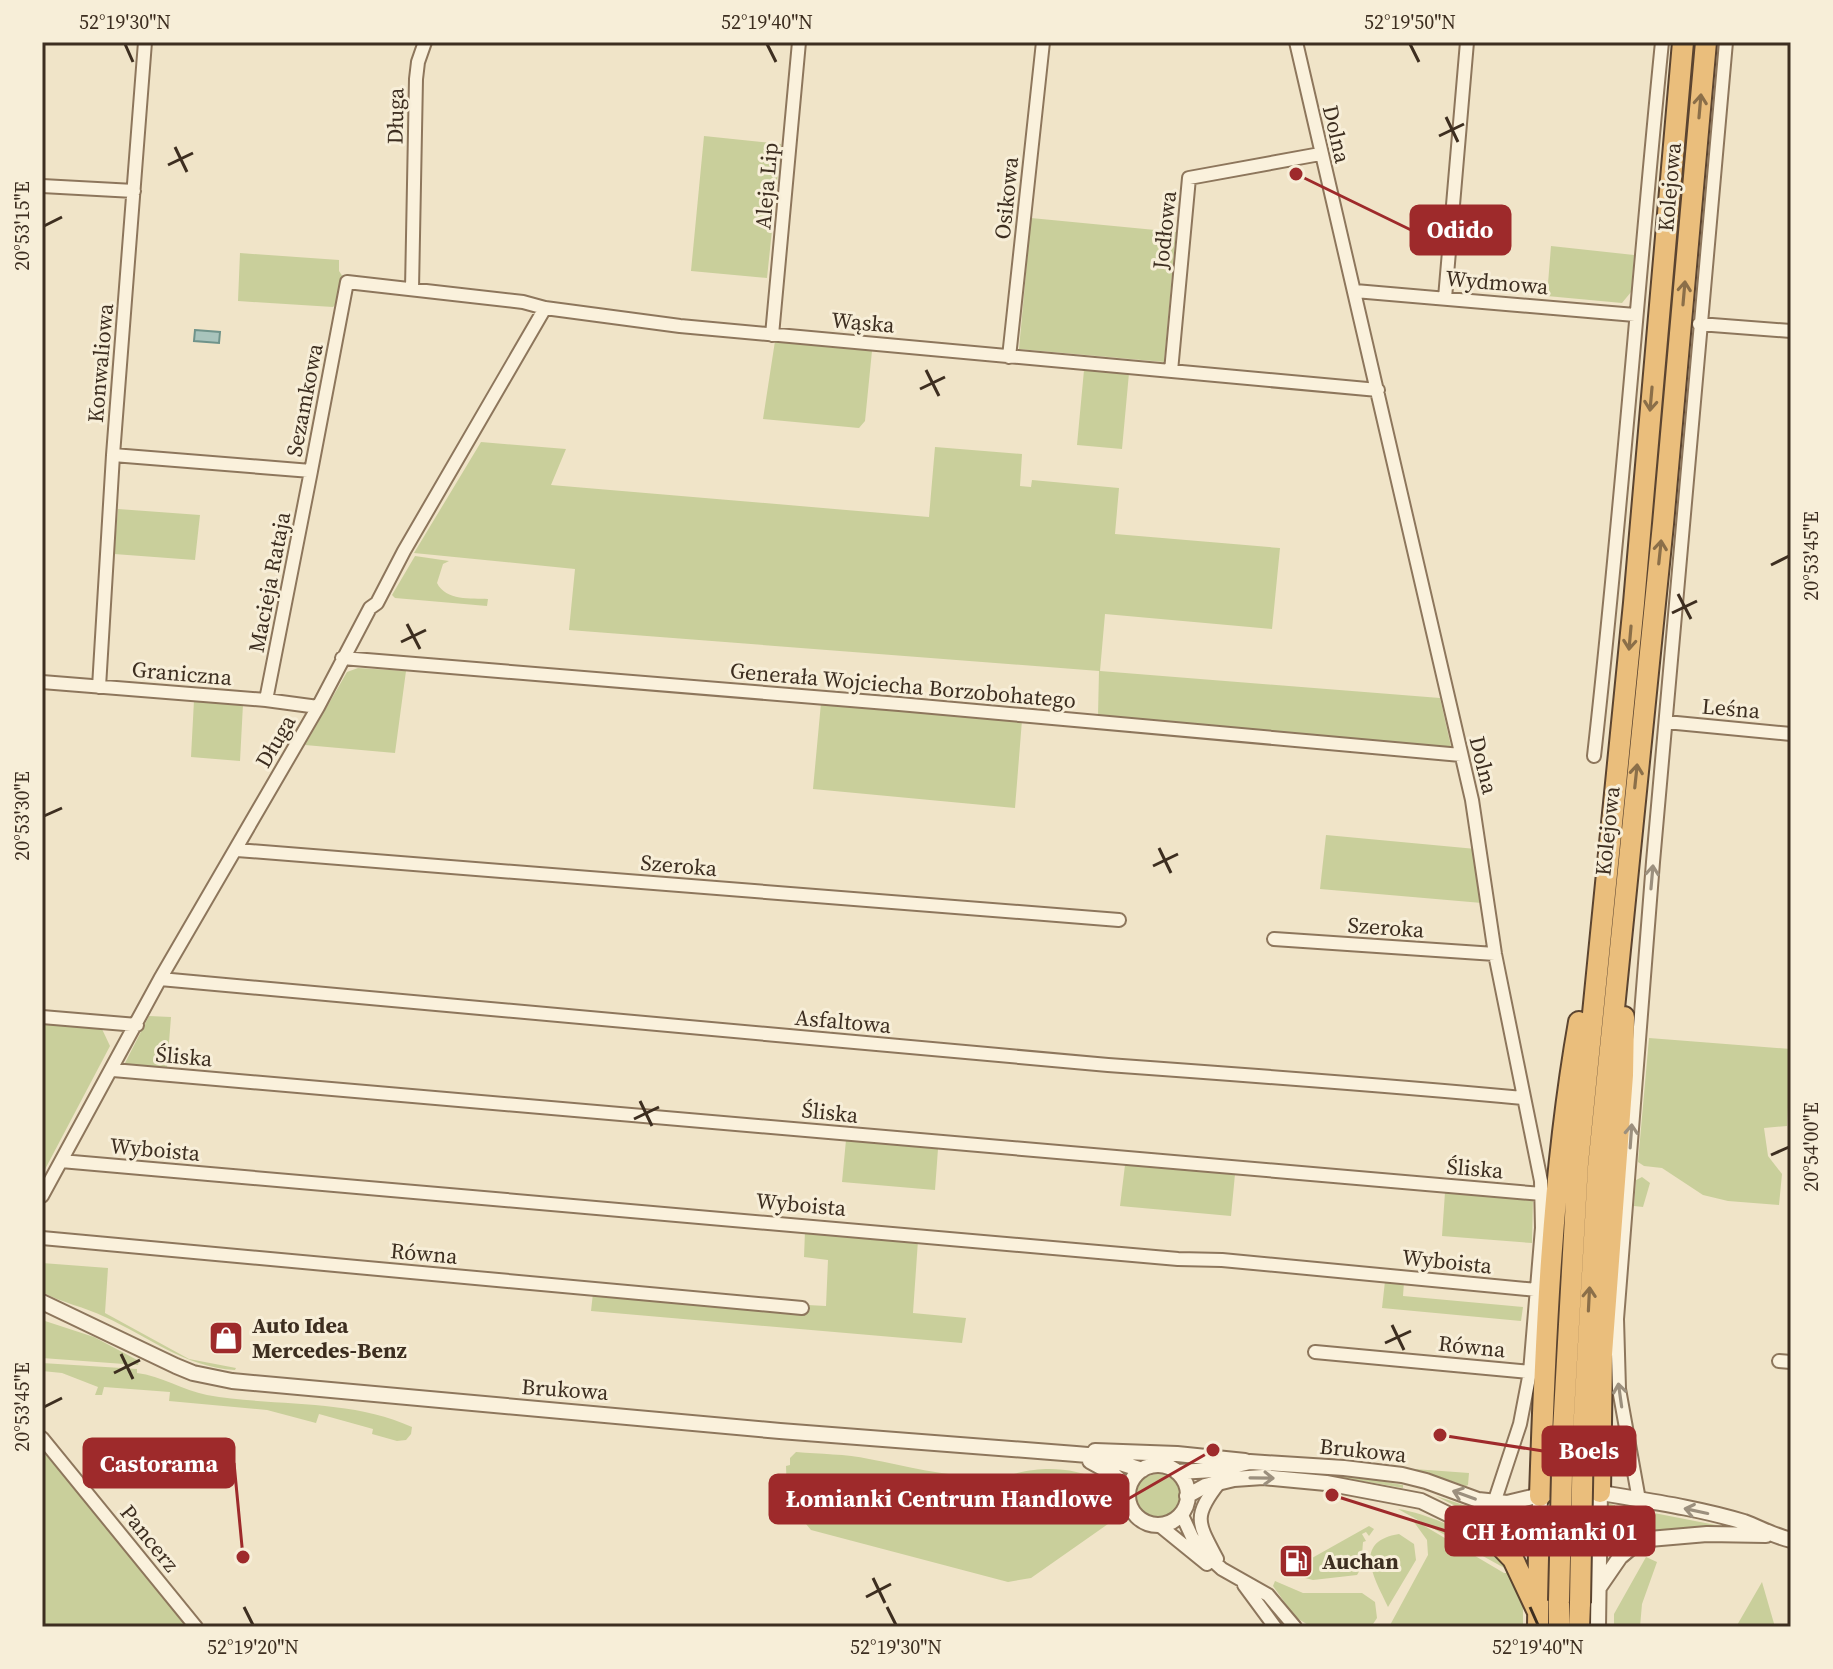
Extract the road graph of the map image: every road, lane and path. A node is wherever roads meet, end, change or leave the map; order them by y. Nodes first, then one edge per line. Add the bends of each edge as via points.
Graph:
1 (145, 42) edge
2 (425, 42) edge
3 (799, 42) edge
4 (1043, 42) edge
5 (1296, 42) edge
6 (1467, 42) edge
7 (1662, 42) edge
8 (1683, 42) edge
9 (1706, 42) edge
10 (1726, 42) edge
11 (1320, 154) junction
12 (42, 186) edge
13 (134, 191) junction
14 (347, 282) joint
15 (412, 289) junction
16 (1355, 291) junction
17 (1445, 298) junction
18 (545, 308) junction
19 (1635, 315) junction
20 (1699, 324) junction
21 (1791, 331) edge
22 (772, 335) junction
23 (1009, 357) junction
24 (1171, 371) junction
25 (1378, 390) junction
26 (113, 455) junction
27 (311, 471) junction
28 (342, 658) junction
29 (42, 682) edge
30 (99, 687) junction
31 (266, 700) junction
32 (318, 707) junction
33 (1666, 722) junction
34 (1791, 734) edge
35 (1461, 755) junction
36 (1594, 756) dead end
37 (237, 850) junction
38 (1119, 920) dead end
39 (1620, 937) junction
40 (1274, 939) dead end
41 (1495, 954) junction
42 (1598, 954) junction
43 (160, 979) junction
44 (42, 1017) edge
45 (137, 1025) junction
46 (113, 1070) junction
47 (1523, 1098) junction
48 (61, 1161) junction
49 (1542, 1194) junction
50 (42, 1196) edge
51 (42, 1238) edge
52 (1537, 1290) junction
53 (42, 1302) edge
54 (802, 1308) dead end
55 (42, 1310) edge
56 (63, 1313) junction
57 (1315, 1352) dead end
58 (1530, 1372) junction
59 (1573, 1432) junction
60 (42, 1438) edge
61 (1076, 1454) junction
62 (1250, 1462) junction
63 (1142, 1470) junction
64 (1177, 1472) junction
65 (1219, 1483) junction
66 (1128, 1488) junction
67 (1600, 1492) junction
68 (1187, 1496) junction
69 (1540, 1496) junction
70 (1639, 1500) junction
71 (1494, 1503) junction
72 (1181, 1513) junction
73 (1159, 1525) junction
74 (1489, 1534) junction
75 (1770, 1535) junction
76 (1791, 1540) edge
77 (1639, 1541) junction
78 (1598, 1545) junction
79 (1539, 1547) junction
80 (1222, 1569) junction
81 (1240, 1580) junction
82 (1598, 1589) junction
83 (1570, 1602) junction
84 (1538, 1620) edge
85 (196, 1627) edge
86 (1275, 1627) edge
87 (1295, 1627) edge
88 (1559, 1627) edge
89 (1579, 1627) edge
90 (1598, 1627) edge

1 - 13 street, Konwaliowa
2 - 15 street, Długa via 416,79
3 - 22 street, Aleja Lip
4 - 23 street, Osikowa
5 - 11 street, Dolna
6 - 17 street
7 - 19 street, Kolejowa
8 -> 42 highway, Kolejowa
39 -> 9 highway, Kolejowa
10 - 20 street, Kolejowa
11 - 16 street, Dolna
11 - 24 street, Jodłowa via 1189,178
12 - 13 street
13 - 26 street, Konwaliowa
14 - 15 street, Wąska
14 - 27 street, Sezamkowa
15 - 18 street, Wąska
16 - 17 street, Wydmowa
16 - 25 street, Dolna
17 - 19 street, Wydmowa
18 - 22 street, Wąska
18 - 28 street, Długa
19 - 36 street, Kolejowa
20 - 21 street
20 - 33 street, Kolejowa
22 - 23 street, Wąska
23 - 24 street, Wąska
24 - 25 street, Wąska
25 - 35 street, Dolna
26 - 27 street, Sezamkowa
26 - 30 street, Konwaliowa
27 - 31 street, Macieja Rataja
28 - 32 street, Długa
28 - 35 street, Generała Wojciecha Borzobohatego
29 - 30 street, Graniczna
30 - 31 street, Graniczna
31 - 32 street, Graniczna
32 - 37 street, Długa
33 - 34 street, Leśna
70 -> 33 street, Kolejowa via 1619,1389 1617,1330
35 - 41 street, Dolna via 1482,851
37 - 38 street, Szeroka
37 - 43 street, Długa
59 -> 39 highway, Kolejowa
39 - 67 highway via 1623,1075 1602,1354
40 - 41 street, Szeroka
41 - 47 street, Dolna
42 - 59 highway, Kolejowa via 1578,1164
42 - 69 highway via 1569,1077
43 - 45 street, Długa
43 - 47 street, Asfaltowa
44 - 45 street
45 - 46 street, Długa
46 - 48 street, Długa
46 - 49 street, Śliska
47 - 49 street, Dolna
48 - 50 street, Długa
48 - 52 street, Wyboista
49 - 52 street, Dolna
51 - 54 street, Równa
52 - 58 street, Dolna
53 - 56 street, Brukowa
55 - 56 street, Brukowa
56 - 61 street, Brukowa via 193,1373 232,1381
57 - 58 street, Równa
58 - 71 street, Dolna via 1520,1424
59 - 83 highway, Kolejowa, bridge
60 - 85 street, Pancerz
61 - 62 street via 1121,1450
61 - 63 street, Brukowa
61 - 66 street, Brukowa
62 - 64 street, Brukowa
71 -> 62 street, Brukowa via 1402,1475
63 - 64 street via 1157,1465
63 - 66 street
64 - 68 street
65 - 68 street, Brukowa
65 -> 74 street, Brukowa via 1263,1477 1326,1483 1421,1501
65 - 80 street via 1200,1513 1202,1530
66 - 73 street via 1136,1516
67 - 69 street, Brukowa via 1569,1488
67 - 70 street
67 - 78 street
68 - 72 street
69 - 71 street, Brukowa
69 - 79 street
75 -> 70 street via 1747,1523
72 - 73 street
72 - 80 street via 1192,1537
73 - 80 street via 1200,1560
74 - 79 street, Brukowa
74 - 84 highway via 1522,1574
75 - 76 street
75 - 77 street
77 - 78 street
77 - 82 street via 1616,1561
78 - 79 street, Brukowa
78 - 82 street
79 - 84 highway
80 - 81 street
81 - 86 street
81 - 87 street via 1268,1595
82 - 90 street
83 - 88 highway, Kolejowa
83 - 89 highway, Kolejowa

